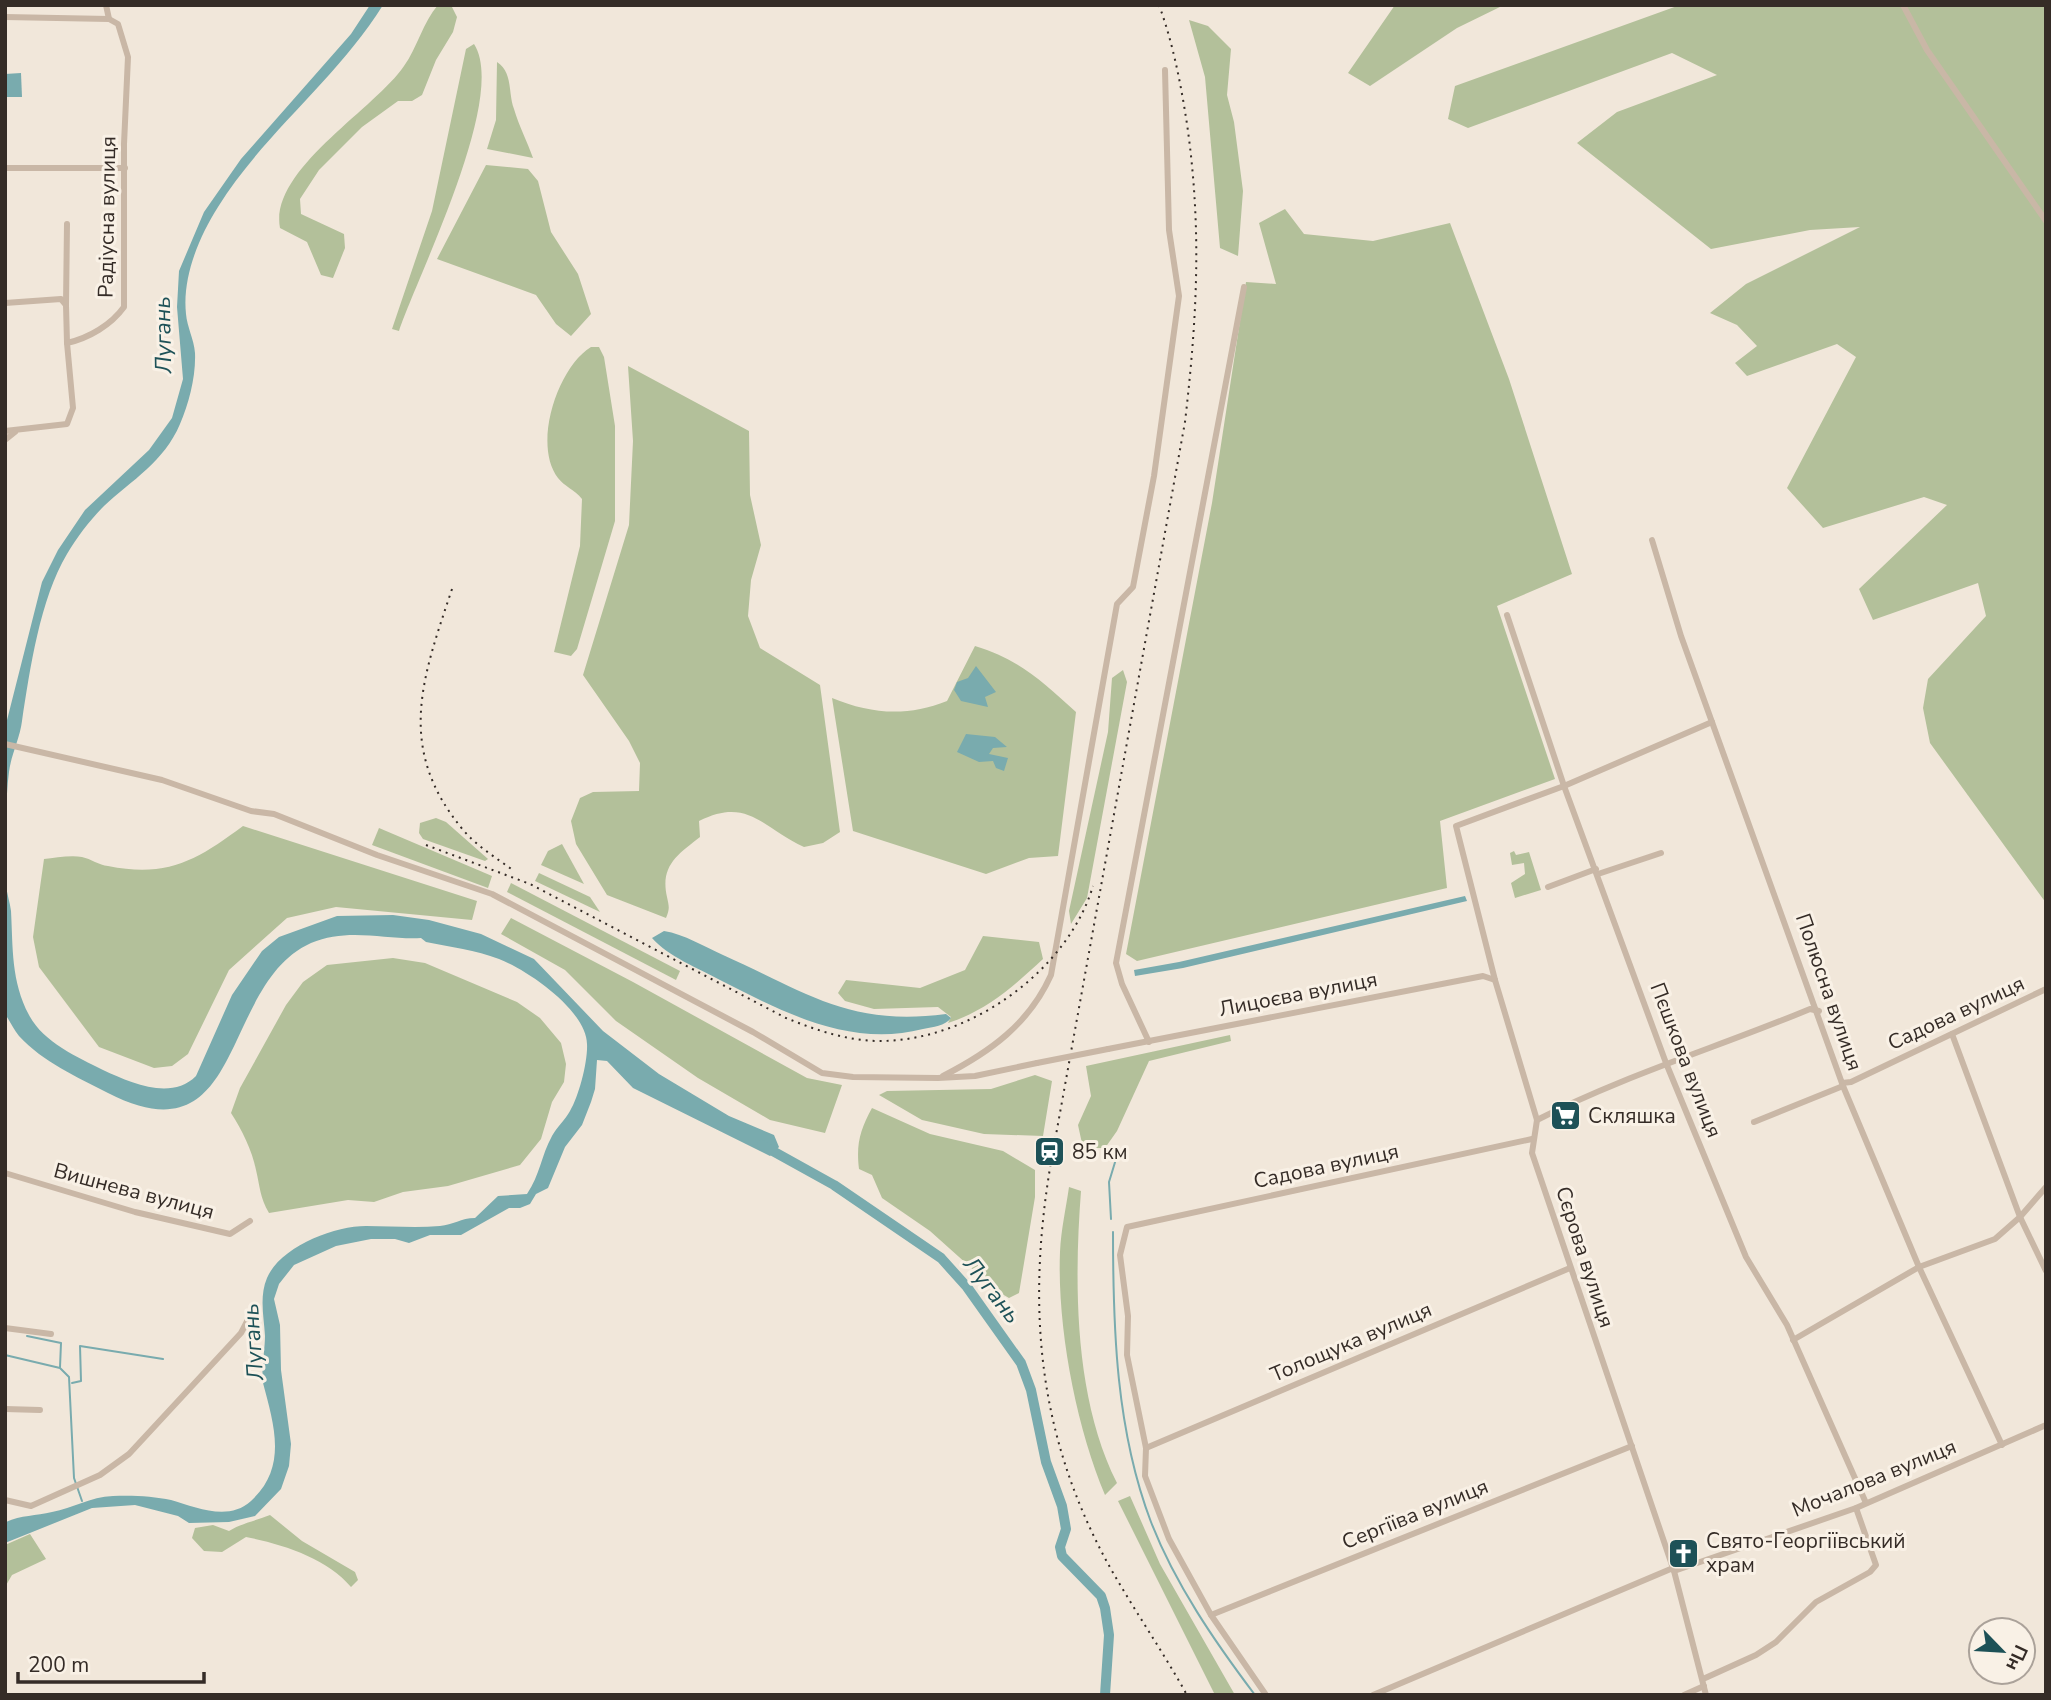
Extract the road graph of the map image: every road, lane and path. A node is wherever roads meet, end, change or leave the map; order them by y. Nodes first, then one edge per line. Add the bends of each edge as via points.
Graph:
1 (106, 5) edge
2 (1903, 5) edge
3 (5, 17) edge
4 (109, 19) junction
5 (1165, 71) dead end
6 (125, 167) junction
7 (5, 168) edge
8 (2046, 221) edge
9 (67, 224) dead end
10 (1244, 287) dead end
11 (5, 303) edge
12 (66, 304) junction
13 (67, 343) junction
14 (17, 430) junction
15 (5, 431) edge
16 (5, 440) edge
17 (1652, 540) dead end
18 (1507, 615) dead end
19 (1712, 722) junction
20 (5, 744) edge
21 (1564, 786) junction
22 (1661, 853) dead end
23 (1597, 871) junction
24 (1548, 887) dead end
25 (1495, 980) junction
26 (2046, 989) edge
27 (1819, 1011) junction
28 (1952, 1034) junction
29 (1149, 1042) junction
30 (1666, 1063) junction
31 (938, 1078) junction
32 (1843, 1085) junction
33 (1537, 1120) junction
34 (1754, 1122) dead end
35 (1532, 1139) junction
36 (5, 1173) edge
37 (2046, 1187) edge
38 (2020, 1217) junction
39 (250, 1221) dead end
40 (1919, 1267) junction
41 (1570, 1268) junction
42 (2046, 1271) edge
43 (253, 1311) dead end
44 (5, 1328) edge
45 (51, 1334) dead end
46 (1793, 1340) junction
47 (5, 1409) edge
48 (40, 1410) dead end
49 (2046, 1426) edge
50 (2002, 1445) junction
51 (1632, 1446) junction
52 (1146, 1448) junction
53 (5, 1500) edge
54 (1866, 1503) junction
55 (1856, 1508) junction
56 (1673, 1569) junction
57 (1211, 1615) junction
58 (1704, 1682) junction
59 (1266, 1695) edge
60 (1373, 1695) edge
61 (1684, 1695) edge
62 (1706, 1695) edge

1 - 4 street, Радіусна вулиця
2 - 8 street via 1927,50
3 - 4 street
4 - 6 street, Радіусна вулиця via 118,24 128,57
5 - 31 street via 1169,230 1179,296 1172,365 1133,587 1116,604 1051,975 1040,1000 1012,1031 983,1056
6 - 7 street
6 - 13 street, Радіусна вулиця via 124,307 114,321
9 - 12 street
10 - 29 street via 1116,962
11 - 12 street via 61,299
12 - 13 street
13 - 14 street via 73,408 67,424
14 - 15 street
14 - 16 street
17 - 19 street, Полюсна вулиця
18 - 21 street, Пєшкова вулиця
19 - 21 street
19 - 27 street, Полюсна вулиця
20 - 31 street, Лицоєва вулиця via 162,780 251,811 274,814 492,894 822,1073
21 - 23 street, Пєшкова вулиця
21 - 25 street via 1456,826
22 - 23 street
23 - 24 street
23 - 30 street, Пєшкова вулиця
25 - 29 street, Лицоєва вулиця via 1483,976
25 - 33 street
26 - 28 street, Садова вулиця
27 - 30 street via 1810,1009
27 - 32 street, Полюсна вулиця
28 - 32 street, Садова вулиця
28 - 38 street
29 - 31 street, Лицоєва вулиця, bridge via 975,1076
30 - 33 street
30 - 46 street, Пєшкова вулиця via 1746,1256
32 - 34 street, Садова вулиця
32 - 40 street, Полюсна вулиця
33 - 35 street, Сєрова вулиця
35 - 41 street, Сєрова вулиця via 1532,1153
35 - 52 street, Садова вулиця via 1127,1227 1120,1255 1128,1316 1127,1355
36 - 39 street, Вишнева вулиця via 135,1212 230,1234
37 - 38 street
38 - 40 street via 1995,1239
38 - 42 street
40 - 46 street
40 - 50 street, Полюсна вулиця
41 - 51 street, Сєрова вулиця
41 - 52 street, Толощука вулиця
43 - 53 street via 241,1333 129,1454 89,1481 31,1506
44 - 45 street
46 - 54 street, Пєшкова вулиця
47 - 48 street
49 - 50 street, Мочалова вулиця
50 - 54 street, Мочалова вулиця
51 - 56 street, Сєрова вулиця
51 - 57 street, Сергіїва вулиця
52 - 57 street via 1145,1476 1169,1539
54 - 55 street, Мочалова вулиця
55 - 56 street, Мочалова вулиця
55 - 58 street via 1876,1565 1870,1572 1816,1602 1776,1642
56 - 58 street, Сєрова вулиця
56 - 60 street, Мочалова вулиця
57 - 59 street
58 - 61 street
58 - 62 street, Сєрова вулиця

